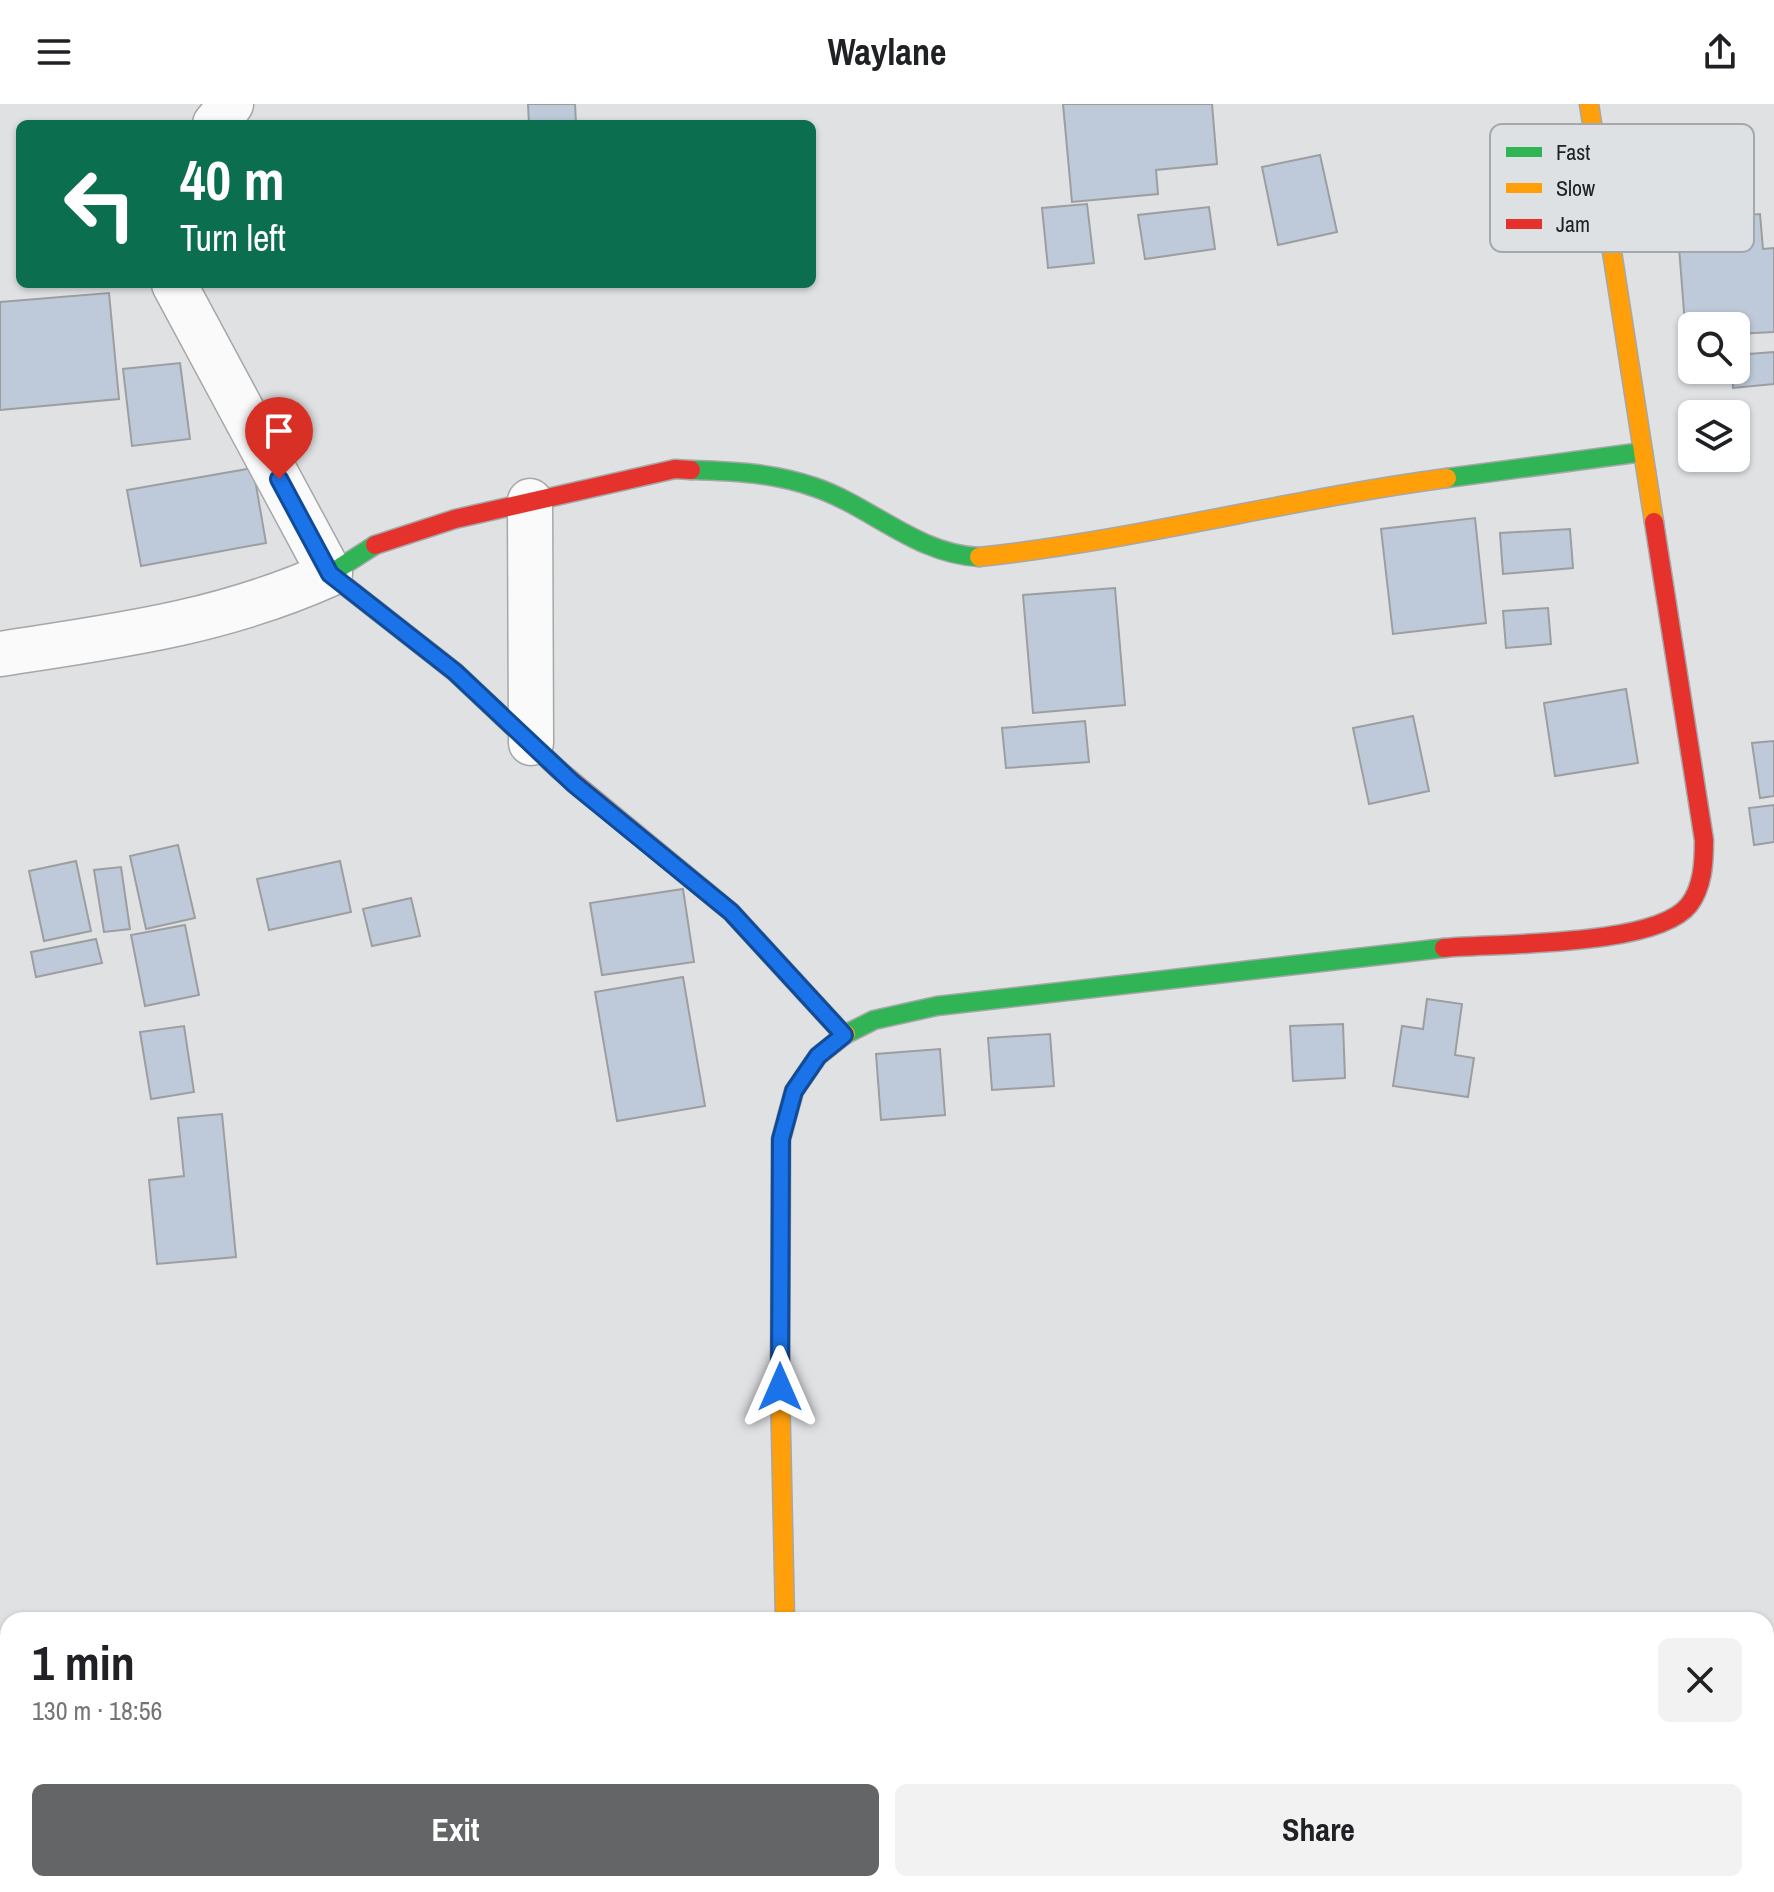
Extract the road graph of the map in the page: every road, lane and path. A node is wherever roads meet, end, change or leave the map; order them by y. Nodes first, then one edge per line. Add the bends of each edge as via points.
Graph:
1 (231, 104) edge
2 (1589, 104) edge
3 (218, 120) edge
4 (1592, 124) edge
5 (1612, 252) edge
6 (176, 288) edge
7 (1643, 452) junction
8 (530, 501) junction
9 (330, 574) junction
10 (0, 654) edge
11 (531, 743) junction
12 (844, 1035) junction
13 (785, 1612) edge

1 - 3 street
2 - 4 street
5 - 7 street
6 - 9 street
7 - 8 street via 1355,490 1078,546 976,557 928,546 816,487 753,472 675,469
7 - 12 street via 1704,840 1704,870 1694,900 1674,918 1643,930 937,1006 874,1020
8 - 9 street via 368,547
8 - 11 street
9 - 10 street via 272,600 157,630
9 - 11 street via 455,672
11 - 12 street via 731,912
12 - 13 street via 818,1056 794,1091 781,1139

